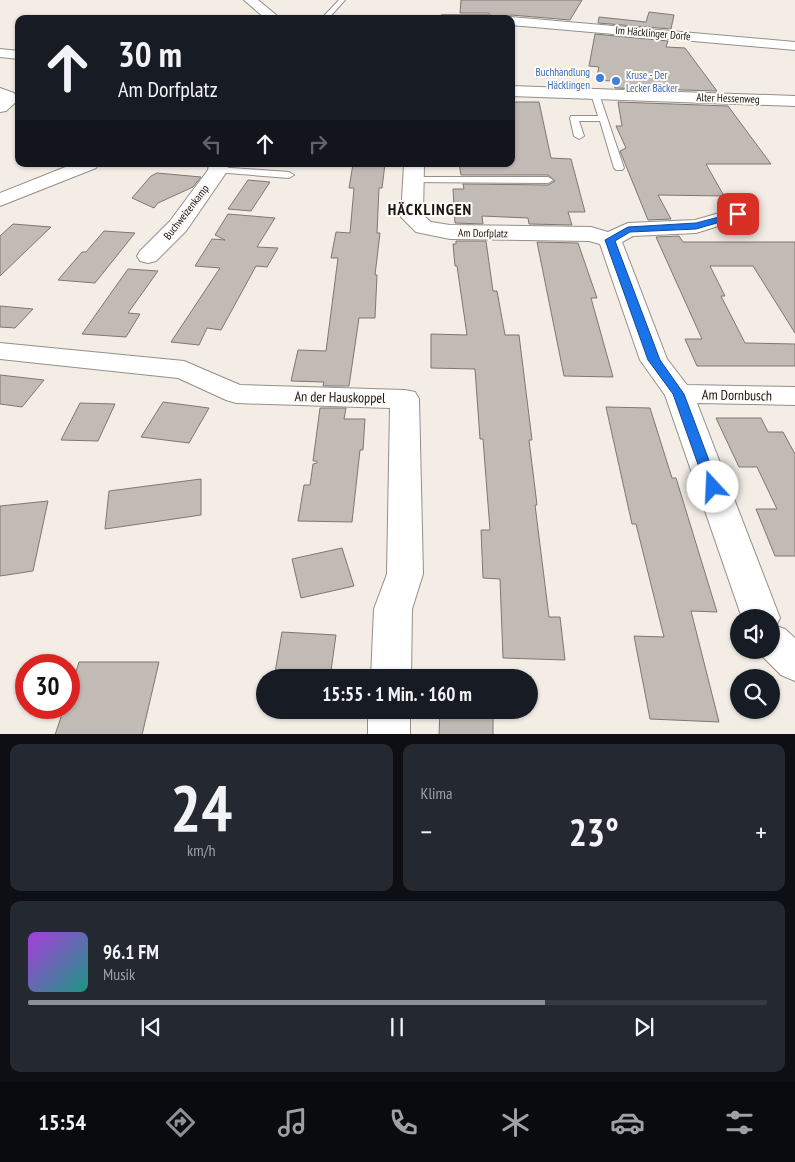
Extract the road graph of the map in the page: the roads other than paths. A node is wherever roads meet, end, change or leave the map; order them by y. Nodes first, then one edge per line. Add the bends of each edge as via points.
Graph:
1 (250, 0) edge
2 (342, 0) edge
3 (271, 15) edge
4 (328, 15) edge
5 (515, 21) edge
6 (795, 46) edge
7 (0, 53) edge
8 (15, 55) edge
9 (515, 91) edge
10 (0, 93) edge
11 (595, 94) junction
12 (795, 100) edge
13 (0, 107) edge
14 (603, 119) junction
15 (579, 136) dead end
16 (82, 167) edge
17 (218, 167) edge
18 (619, 168) dead end
19 (414, 172) edge
20 (289, 175) dead end
21 (548, 180) dead end
22 (0, 200) edge
23 (738, 214) dead end
24 (610, 240) junction
25 (148, 256) dead end
26 (0, 351) edge
27 (678, 394) junction
28 (795, 396) edge
29 (758, 609) edge
30 (780, 650) edge
31 (795, 663) edge
32 (391, 669) edge
33 (389, 719) edge
34 (388, 734) edge

1 - 3 street
2 - 4 lane
5 - 6 street, Im Häcklinger Dorfe
7 - 8 street
9 - 11 street, Alter Hessenweg
10 - 13 street via 10,100
11 - 12 street, Alter Hessenweg
11 - 14 lane
14 - 15 lane via 573,115
14 - 18 lane
16 - 22 street
17 - 20 lane
17 - 25 street, Buchweizenkamp via 178,226
19 - 21 lane
19 - 24 street, Am Dorfplatz via 412,217 424,226 450,232 591,234
23 - 24 street via 696,226 628,230
24 - 27 street via 654,360
26 - 32 street, An der Hauskoppel via 184,370 236,394 405,398 405,574 393,609
27 - 28 street, Am Dornbusch
27 - 29 street
30 - 31 street
33 - 34 street

